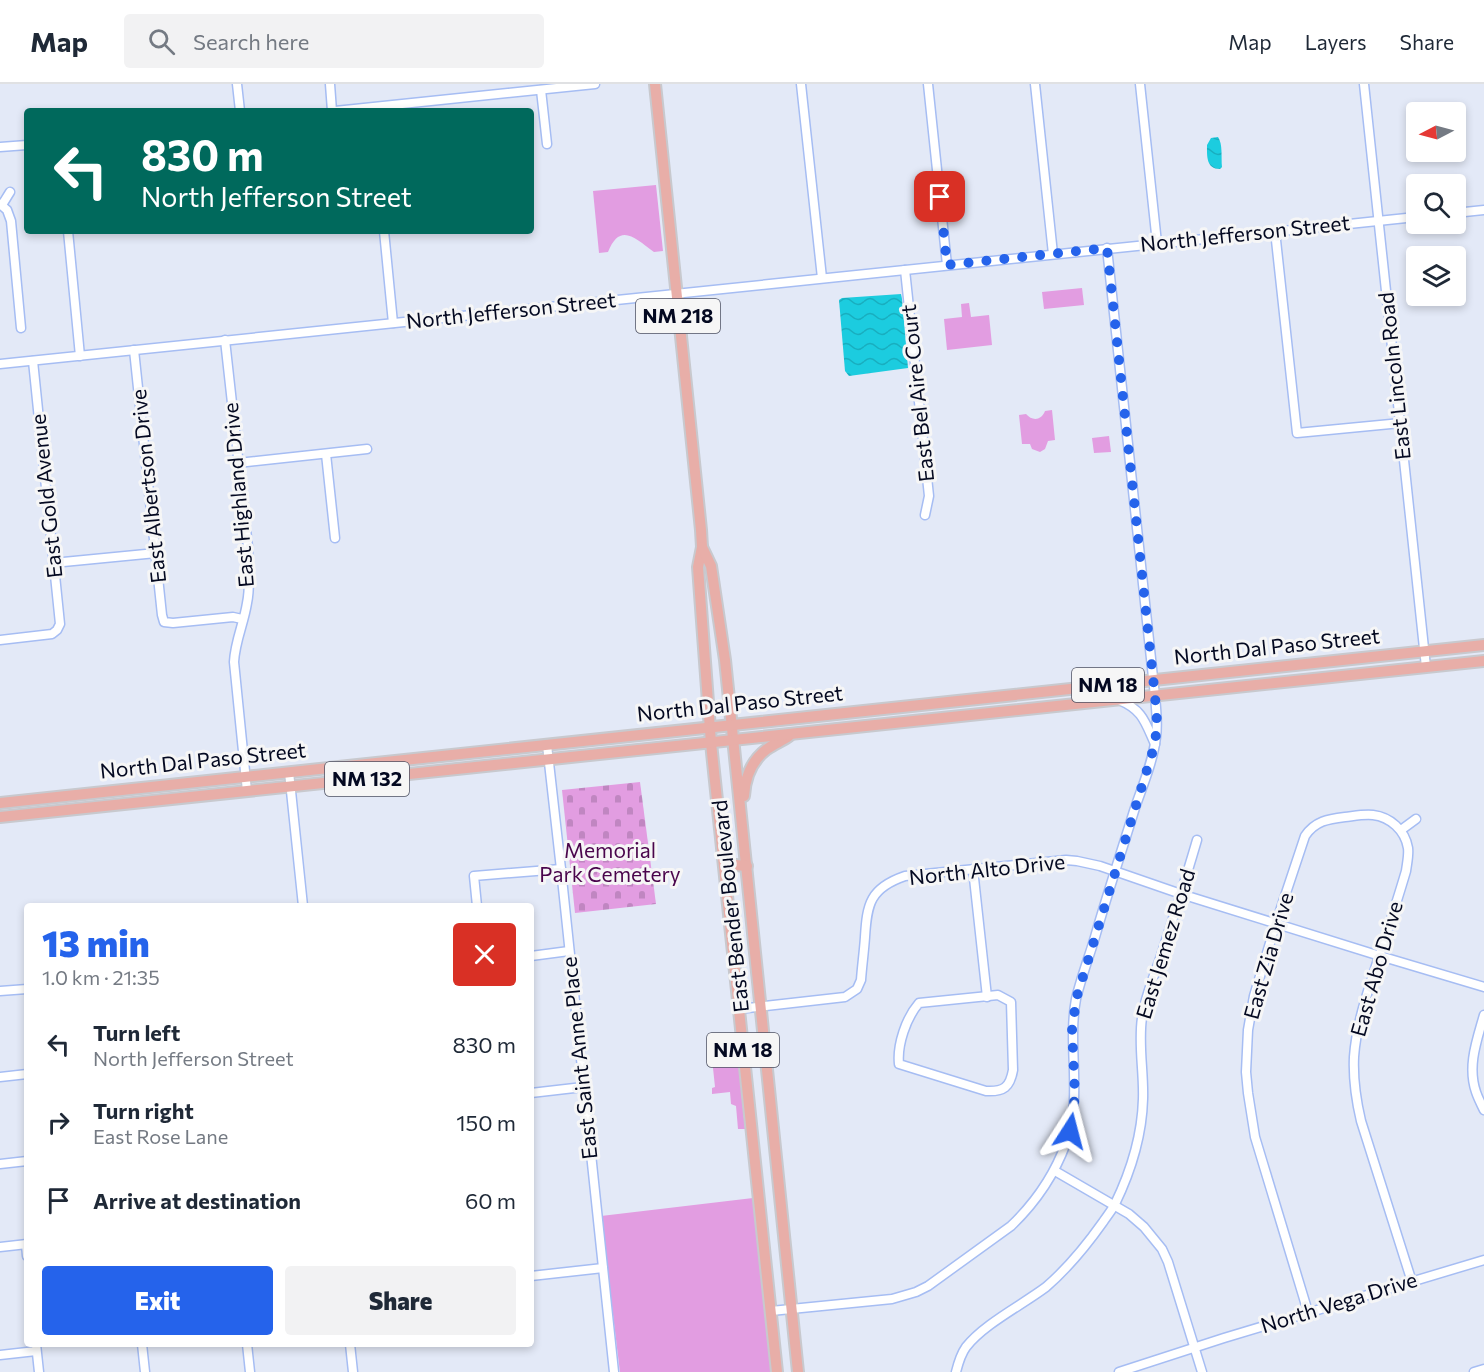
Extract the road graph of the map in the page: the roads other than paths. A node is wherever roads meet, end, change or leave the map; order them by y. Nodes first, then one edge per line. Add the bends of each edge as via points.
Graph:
1 (237, 84) edge
2 (330, 84) edge
3 (491, 84) edge
4 (595, 84) edge
5 (655, 84) edge
6 (801, 84) edge
7 (928, 84) edge
8 (1035, 84) edge
9 (1140, 84) edge
10 (1364, 84) edge
11 (541, 90) junction
12 (492, 95) junction
13 (240, 108) edge
14 (333, 108) edge
15 (381, 108) edge
16 (547, 144) dead end
17 (24, 145) edge
18 (0, 147) edge
19 (10, 192) dead end
20 (1, 205) edge
21 (1484, 210) edge
22 (1466, 212) edge
23 (1406, 218) edge
24 (1378, 220) junction
25 (1275, 231) junction
26 (68, 234) edge
27 (384, 234) edge
28 (1157, 243) junction
29 (1107, 248) junction
30 (1053, 254) junction
31 (947, 265) junction
32 (905, 270) junction
33 (822, 278) junction
34 (676, 294) junction
35 (393, 323) junction
36 (21, 328) dead end
37 (225, 340) junction
38 (134, 350) junction
39 (80, 356) junction
40 (33, 360) junction
41 (0, 364) edge
42 (1401, 423) junction
43 (367, 449) dead end
44 (326, 454) junction
45 (238, 463) junction
46 (925, 514) dead end
47 (335, 538) dead end
48 (702, 547) junction
49 (156, 552) junction
50 (53, 563) junction
51 (242, 619) junction
52 (0, 640) edge
53 (1484, 645) edge
54 (1425, 651) junction
55 (1484, 661) edge
56 (1426, 667) junction
57 (1153, 680) junction
58 (1155, 696) junction
59 (1119, 700) junction
60 (731, 725) junction
61 (710, 727) junction
62 (792, 734) junction
63 (733, 740) junction
64 (711, 743) junction
65 (1155, 744) junction
66 (547, 745) junction
67 (548, 760) junction
68 (289, 772) junction
69 (245, 777) junction
70 (291, 787) junction
71 (247, 791) junction
72 (0, 803) edge
73 (741, 808) junction
74 (0, 817) edge
75 (1416, 819) dead end
76 (1401, 830) junction
77 (1197, 840) dead end
78 (724, 864) junction
79 (747, 866) junction
80 (561, 869) junction
81 (973, 869) junction
82 (1115, 871) junction
83 (1181, 894) junction
84 (303, 903) edge
85 (477, 903) edge
86 (1276, 923) junction
87 (569, 951) junction
88 (534, 956) edge
89 (1380, 956) junction
90 (1484, 987) edge
91 (24, 989) edge
92 (0, 991) edge
93 (987, 997) junction
94 (761, 1007) junction
95 (739, 1009) junction
96 (1484, 1016) edge
97 (24, 1074) edge
98 (0, 1077) edge
99 (584, 1087) junction
100 (534, 1093) edge
101 (1484, 1110) edge
102 (24, 1161) edge
103 (0, 1164) edge
104 (1055, 1171) junction
105 (1114, 1206) junction
106 (24, 1244) edge
107 (0, 1247) edge
108 (1484, 1260) edge
109 (603, 1268) junction
110 (534, 1276) edge
111 (1412, 1282) junction
112 (792, 1309) junction
113 (771, 1311) junction
114 (1308, 1312) junction
115 (36, 1347) edge
116 (142, 1347) edge
117 (247, 1347) edge
118 (350, 1347) edge
119 (1194, 1348) junction
120 (0, 1355) edge
121 (1484, 1369) edge
122 (39, 1372) edge
123 (145, 1372) edge
124 (250, 1372) edge
125 (353, 1372) edge
126 (614, 1372) edge
127 (777, 1372) edge
128 (798, 1372) edge
129 (956, 1372) edge
130 (1119, 1372) edge
131 (1202, 1372) edge
132 (1474, 1372) edge

1 - 13 street
2 - 14 street
3 - 12 street
4 - 11 street
5 - 34 main road, East Bender Boulevard / NM 218
6 - 33 street
7 - 31 street
8 - 30 street
9 - 28 street
10 - 24 street, East Lincoln Road
11 - 12 street
11 - 16 street
12 - 15 street
17 - 18 street
19 - 20 street
20 - 36 street via 11,221
21 - 22 street
23 - 24 street, North Jefferson Street
24 - 25 street, North Jefferson Street
24 - 42 street, East Lincoln Road
25 - 28 street, North Jefferson Street
25 - 42 street via 1297,433
26 - 39 street
27 - 35 street
28 - 29 street, North Jefferson Street
29 - 30 street, North Jefferson Street
29 - 57 street
30 - 31 street, North Jefferson Street
31 - 32 street, North Jefferson Street
32 - 33 street, North Jefferson Street
32 - 46 street, East Bel Aire Court via 929,496
33 - 34 street, North Jefferson Street
34 - 35 street, North Jefferson Street
34 - 48 main road, East Bender Boulevard / NM 218
35 - 37 street, North Jefferson Street
37 - 38 street, North Jefferson Street
37 - 45 street, East Highland Drive
38 - 39 street, North Jefferson Street
38 - 49 street, East Albertson Drive
39 - 40 street, North Jefferson Street
40 - 41 street, North Jefferson Street
40 - 50 street, East Gold Avenue
42 - 54 street, East Lincoln Road
43 - 44 street
44 - 45 street
44 - 47 street
45 - 51 street, East Highland Drive via 249,574
48 - 60 main road, East Bender Boulevard / NM 218 via 711,566
48 - 61 main road, East Bender Boulevard via 698,567
49 - 50 street
49 - 51 street, East Albertson Drive via 164,622
50 - 52 street, East Gold Avenue via 60,624 57,630 52,634
51 - 69 street, East Highland Drive via 234,662
53 - 54 main road, North Dal Paso Street / NM 18
54 - 56 street, East Lincoln Road
54 - 57 main road, North Dal Paso Street / NM 18
55 - 56 main road, North Dal Paso Street / NM 18
56 - 58 main road, North Dal Paso Street / NM 18
57 - 58 street
57 - 60 main road, North Dal Paso Street / NM 18
58 - 59 main road, North Dal Paso Street / NM 18
58 - 65 street
59 - 62 main road, North Dal Paso Street / NM 18
59 - 65 street via 1138,710
60 - 61 main road, North Dal Paso Street / NM 132
60 - 63 main road, East Bender Boulevard / NM 218
61 - 64 main road, East Bender Boulevard / NM 18
61 - 66 main road, North Dal Paso Street / NM 132
62 - 63 main road, North Dal Paso Street / NM 18
62 - 73 main road via 767,748 754,762 747,774
63 - 64 main road, North Dal Paso Street / NM 132
63 - 73 main road, East Bender Boulevard / NM 18
64 - 67 main road, North Dal Paso Street / NM 132
64 - 78 main road, East Bender Boulevard / NM 18
65 - 82 street
66 - 67 street, East Saint Anne Place
66 - 68 main road, North Dal Paso Street / NM 132
67 - 70 main road, North Dal Paso Street / NM 132
67 - 80 street, East Saint Anne Place
68 - 69 main road, North Dal Paso Street / NM 132
68 - 70 street
69 - 71 street, East Highland Drive
69 - 72 main road, North Dal Paso Street / NM 132
70 - 71 main road, North Dal Paso Street / NM 132
70 - 84 street
71 - 74 main road, North Dal Paso Street / NM 132
73 - 79 main road, East Bender Boulevard / NM 18
75 - 76 street
76 - 86 street, East Zia Drive via 1381,816 1360,815 1322,821 1310,829
76 - 89 street, East Abo Drive via 1408,859
77 - 83 street, East Jemez Road
78 - 79 main road
78 - 95 main road, East Bender Boulevard / NM 18
79 - 94 main road, East Bender Boulevard / NM 18
80 - 85 street via 474,876
80 - 87 street, East Saint Anne Place
81 - 82 street, North Alto Drive via 1066,860
81 - 93 street
81 - 94 street, North Alto Drive via 905,876 884,886 871,902 866,918 861,980 852,993
82 - 83 street, North Alto Drive
82 - 104 street via 1077,996 1072,1028 1075,1096 1070,1131
83 - 86 street, North Alto Drive
83 - 105 street, East Jemez Road via 1143,1008 1140,1136
86 - 89 street, North Alto Drive
86 - 114 street, East Zia Drive via 1250,1015 1246,1049 1248,1093 1259,1152
87 - 88 street
87 - 99 street, East Saint Anne Place
89 - 90 street, North Alto Drive
89 - 111 street, East Abo Drive via 1356,1035 1356,1102
91 - 92 street
93 - 93 street via 998,995 1011,1002 1013,1070 1004,1089 986,1091 898,1064 911,1012 919,1003
94 - 95 street, North Alto Drive
94 - 112 main road, East Bender Boulevard / NM 18
95 - 113 main road, East Bender Boulevard / NM 18
96 - 101 street via 1472,1065 1476,1092
97 - 98 street
99 - 100 street
99 - 109 street, East Saint Anne Place
102 - 103 street
104 - 105 street
104 - 112 street via 1034,1203 1011,1226 928,1286 892,1299
105 - 119 street via 1144,1227 1162,1249
105 - 129 street, East Jemez Road via 1066,1269 990,1325 967,1347
106 - 107 street
108 - 111 street, North Vega Drive
109 - 110 street
109 - 126 street, East Saint Anne Place
111 - 114 street, North Vega Drive
112 - 113 street
112 - 128 main road, East Bender Boulevard / NM 18
113 - 127 main road, East Bender Boulevard / NM 18
114 - 119 street, North Vega Drive
115 - 120 street
115 - 122 street
116 - 123 street
117 - 124 street
118 - 125 street
119 - 130 street, North Vega Drive
119 - 131 street
121 - 132 street

